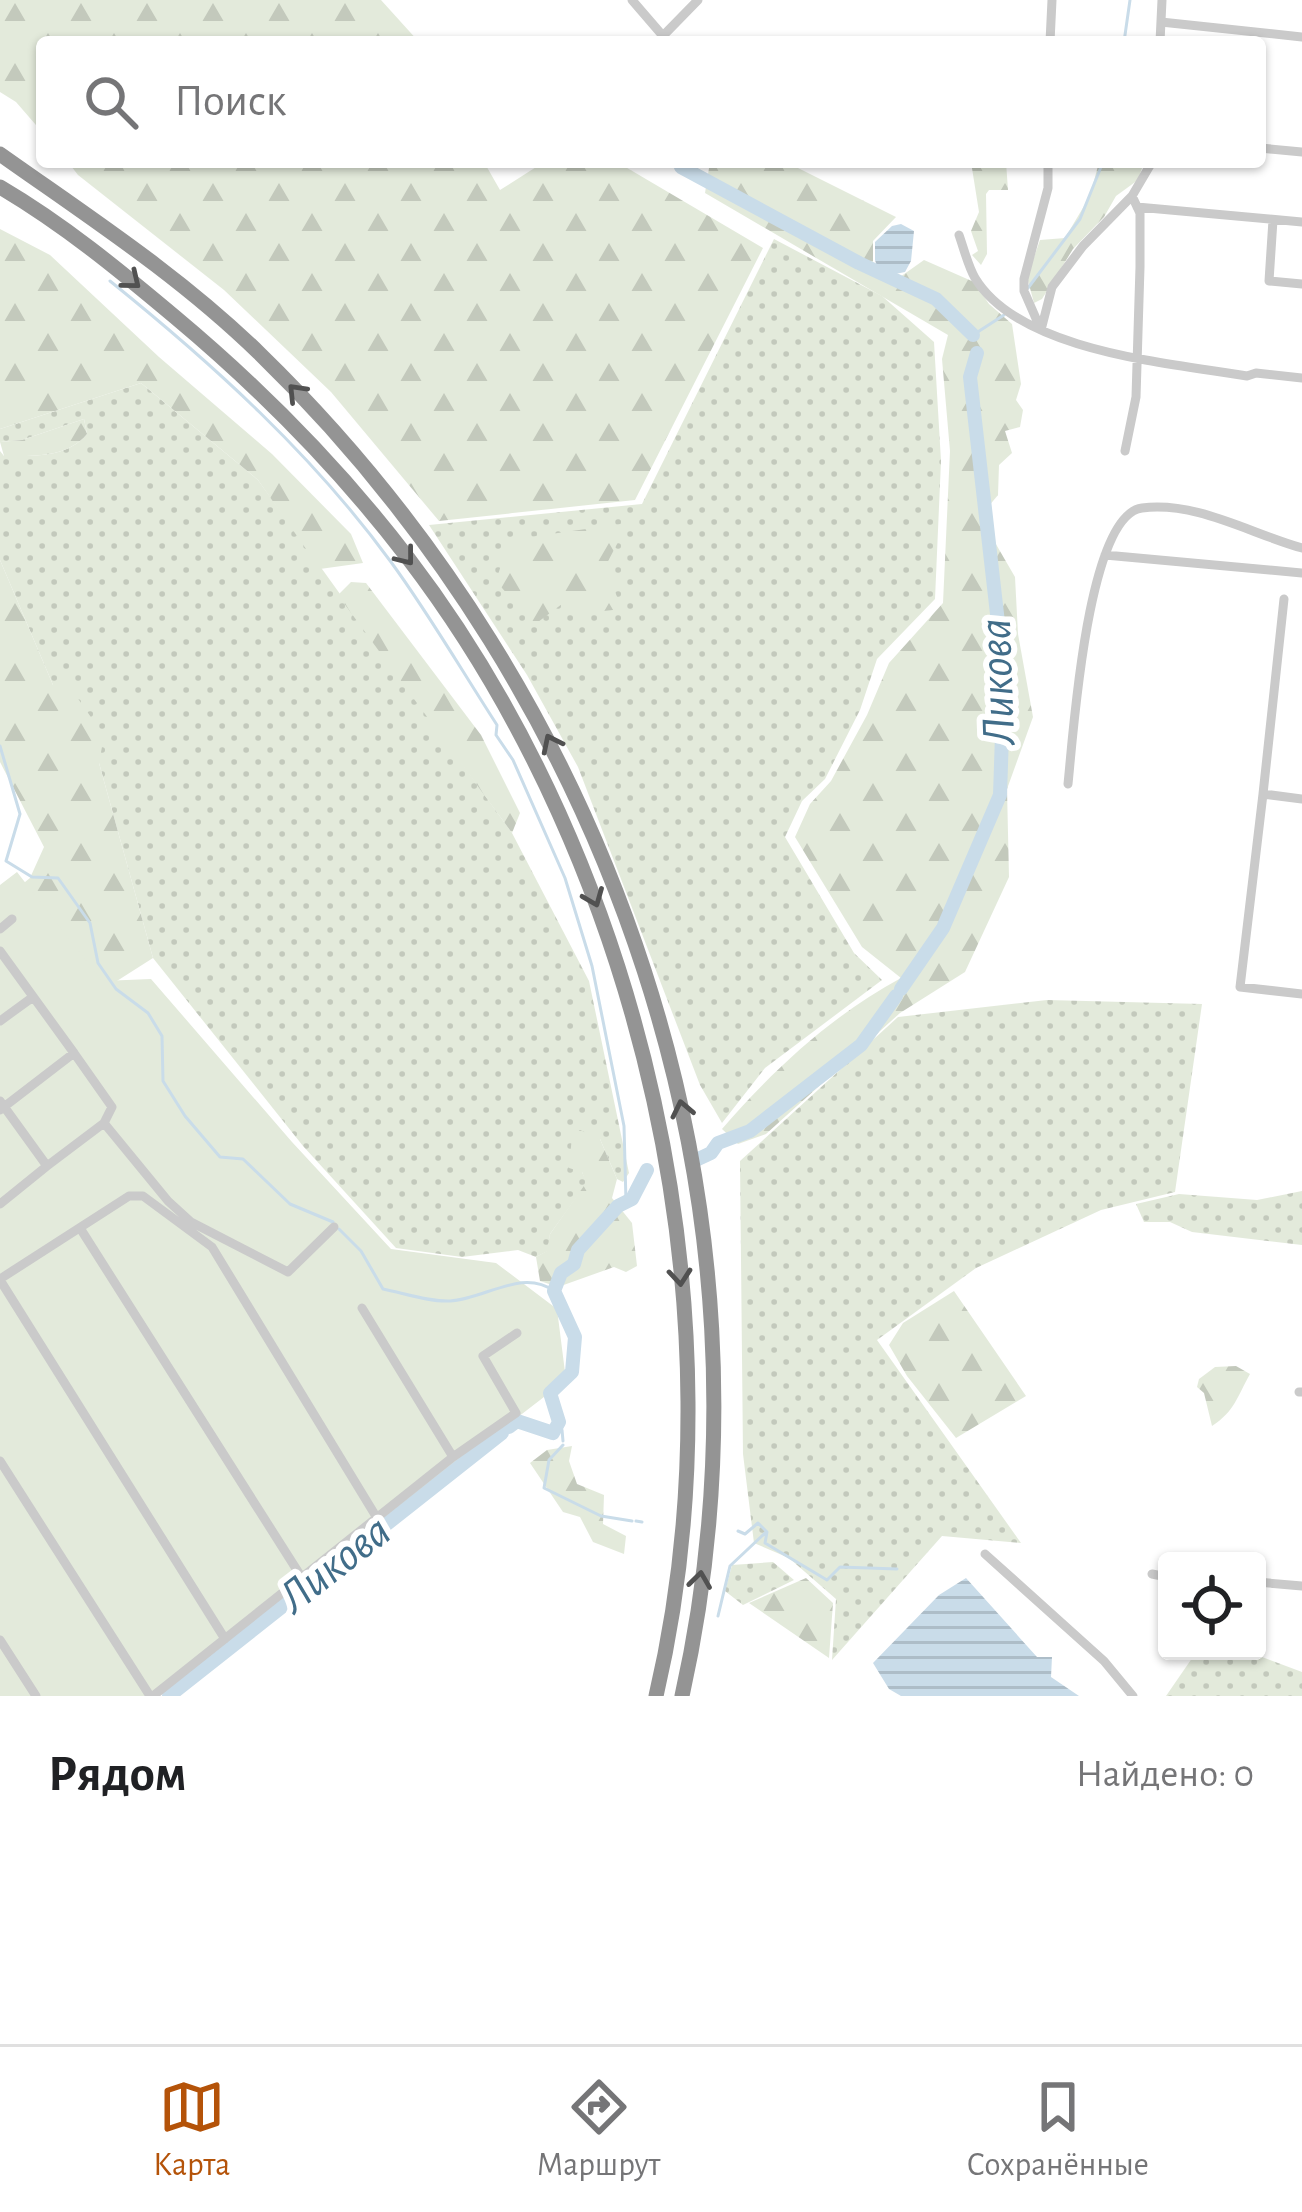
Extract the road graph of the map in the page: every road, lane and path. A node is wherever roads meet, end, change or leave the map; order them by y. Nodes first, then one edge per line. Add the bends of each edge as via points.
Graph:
1 (632, 0) edge
2 (698, 0) edge
3 (1052, 0) edge
4 (1162, 0) edge
5 (1161, 22) junction
6 (658, 36) edge
7 (663, 36) edge
8 (1050, 36) edge
9 (1160, 36) edge
10 (1302, 37) edge
11 (1266, 149) edge
12 (1302, 152) edge
13 (0, 154) edge
14 (1048, 168) edge
15 (1149, 168) edge
16 (0, 188) edge
17 (1134, 202) junction
18 (1273, 220) junction
19 (1302, 222) edge
20 (959, 235) dead end
21 (1302, 284) edge
22 (1041, 330) junction
23 (1135, 357) junction
24 (1302, 378) edge
25 (1125, 451) dead end
26 (1302, 548) edge
27 (1105, 555) junction
28 (1302, 573) edge
29 (1285, 599) dead end
30 (1068, 784) dead end
31 (1263, 794) junction
32 (1302, 799) edge
33 (11, 919) dead end
34 (0, 929) edge
35 (0, 951) edge
36 (1302, 994) edge
37 (33, 997) junction
38 (0, 1021) edge
39 (74, 1053) junction
40 (1, 1106) edge
41 (104, 1123) junction
42 (47, 1166) junction
43 (0, 1204) edge
44 (334, 1227) dead end
45 (80, 1228) junction
46 (0, 1279) edge
47 (362, 1309) dead end
48 (517, 1333) dead end
49 (453, 1457) junction
50 (0, 1461) edge
51 (377, 1518) junction
52 (985, 1553) dead end
53 (1151, 1574) dead end
54 (1158, 1575) edge
55 (302, 1578) junction
56 (1266, 1583) edge
57 (1302, 1586) edge
58 (225, 1639) junction
59 (0, 1640) edge
60 (36, 1696) edge
61 (152, 1696) edge
62 (656, 1696) edge
63 (682, 1696) edge
64 (1133, 1696) edge

1 - 6 street
2 - 7 street
3 - 8 street
4 - 5 street
5 - 9 street
5 - 10 street
11 - 12 street
63 -> 13 highway via 710,1454 698,1200 656,1003 580,802 481,621 351,449 195,296
14 - 22 street via 1024,279
15 - 17 street
16 -> 62 highway via 137,285 300,431 437,600 558,812 600,912 646,1070 680,1271 684,1490
17 - 18 street
17 - 22 street via 1083,246 1052,287
17 - 23 street
18 - 19 street
18 - 21 street via 1269,281
20 - 22 street via 976,280
22 - 23 street
23 - 24 street
23 - 25 street
26 - 27 street via 1204,515 1142,508 1119,523
27 - 28 street
27 - 30 street via 1085,637
29 - 31 street
31 - 32 street
31 - 36 street via 1240,987
33 - 34 street
35 - 37 street
37 - 38 street
37 - 39 street
39 - 40 street
39 - 41 street via 112,1107
40 - 42 street
41 - 42 street
41 - 44 street via 191,1222 288,1272
42 - 43 street
45 - 46 street
45 - 51 street via 136,1193 212,1247
45 - 55 street
46 - 58 street
47 - 49 street
48 - 49 street via 483,1356 517,1413
49 - 51 street
50 - 61 street
51 - 55 street
52 - 64 street
53 - 54 street
55 - 58 street
56 - 57 street
58 - 61 street
59 - 60 street

